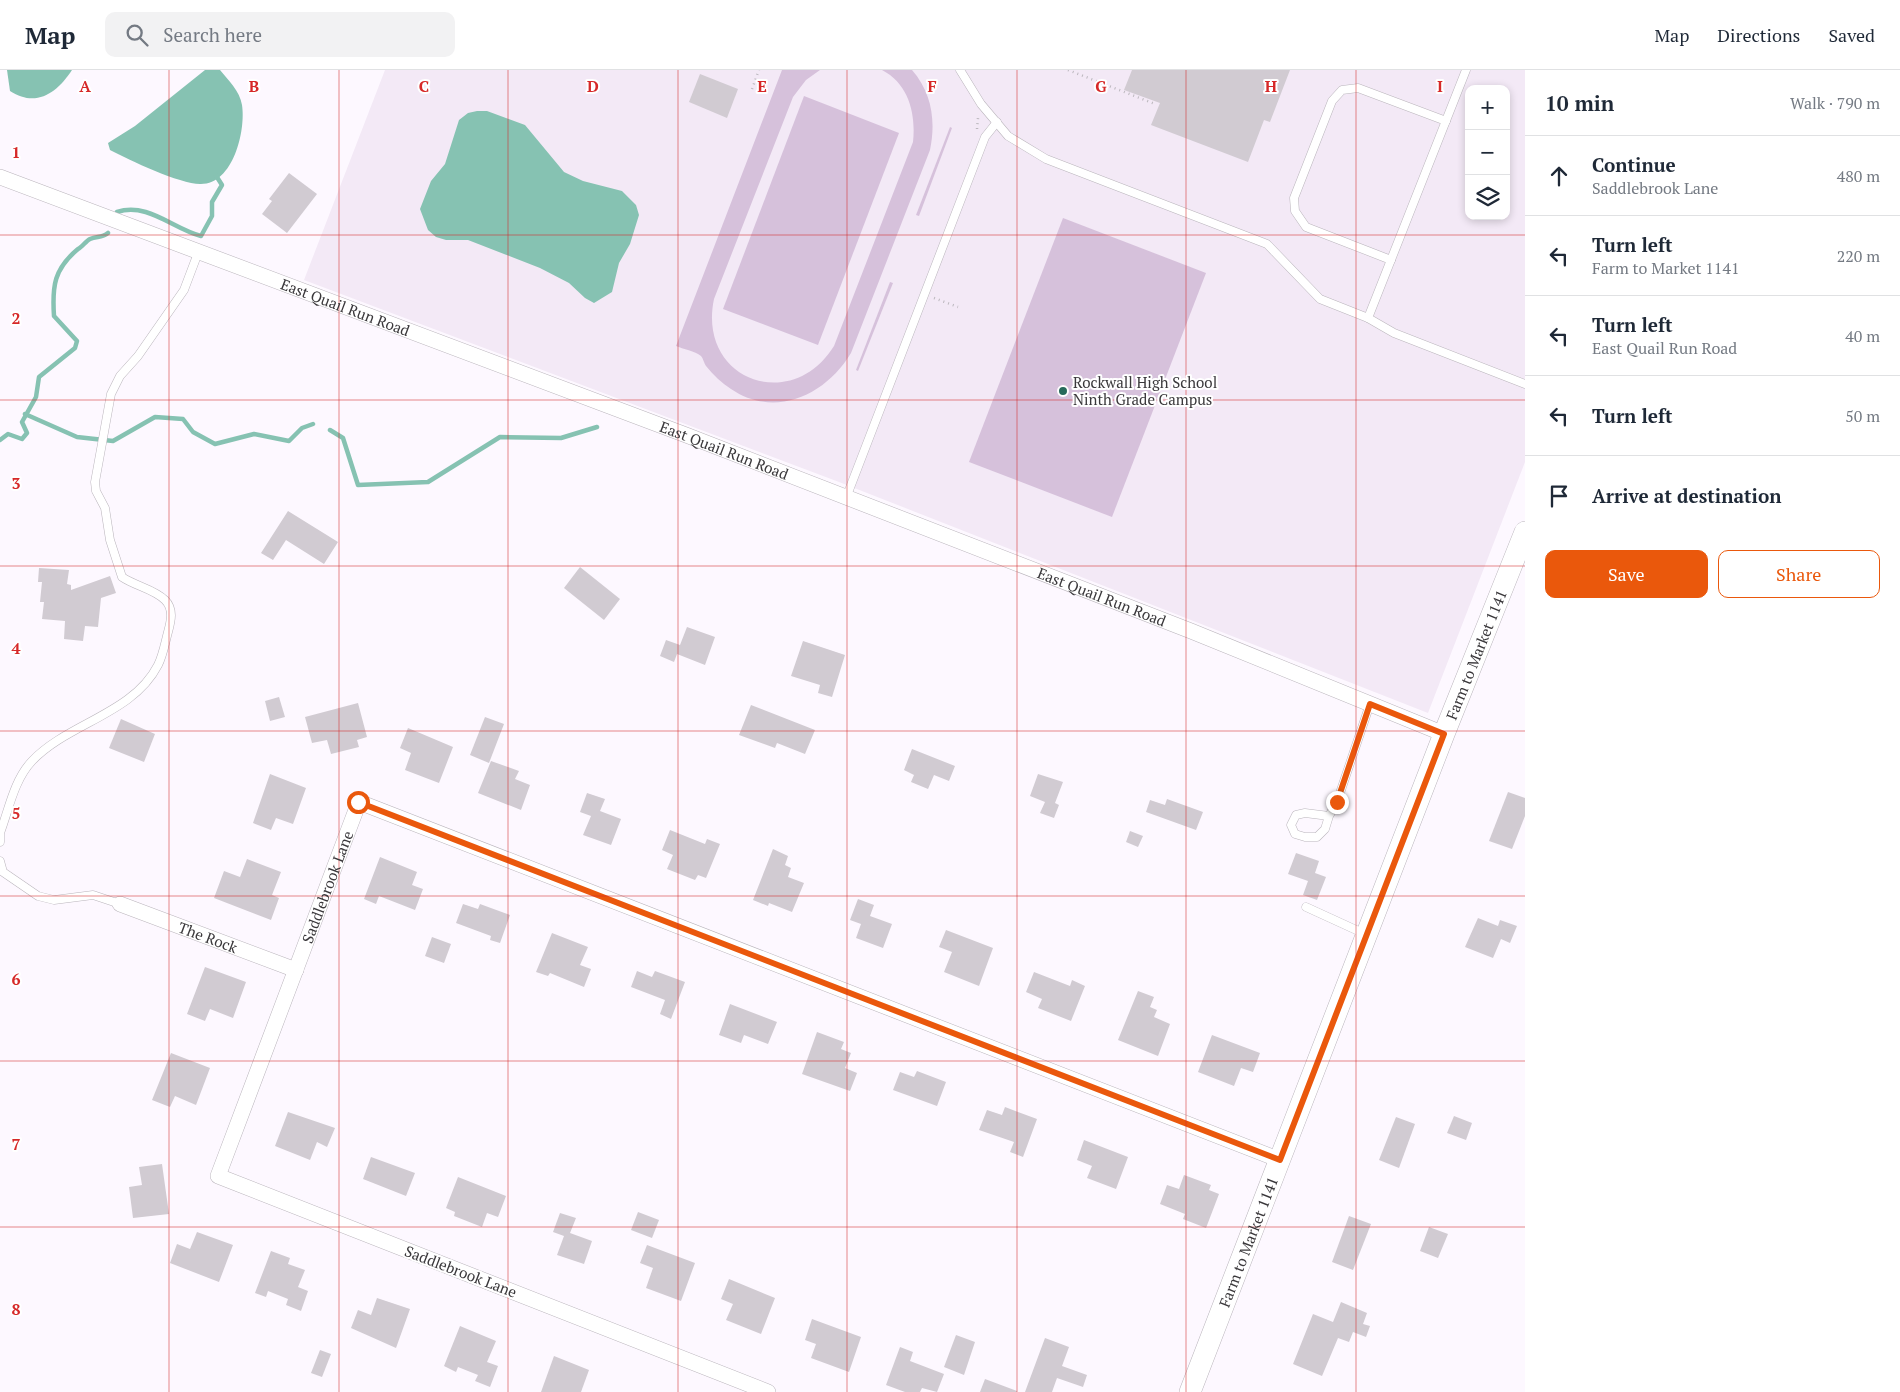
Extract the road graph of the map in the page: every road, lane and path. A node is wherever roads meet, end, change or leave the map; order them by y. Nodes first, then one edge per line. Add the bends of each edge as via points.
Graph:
1 (759, 70) edge
2 (960, 70) edge
3 (1068, 70) edge
4 (1466, 70) edge
5 (752, 89) dead end
6 (1155, 104) dead end
7 (1446, 121) junction
8 (997, 122) junction
9 (0, 177) edge
10 (198, 253) junction
11 (1391, 260) junction
12 (1368, 318) junction
13 (1525, 384) edge
14 (846, 498) junction
15 (1525, 532) edge
16 (1370, 704) junction
17 (1444, 734) junction
18 (1329, 816) junction
19 (0, 842) edge
20 (0, 861) edge
21 (120, 904) joint
22 (1306, 907) dead end
23 (1367, 935) junction
24 (296, 970) junction
25 (1280, 1160) junction
26 (768, 1392) edge
27 (1190, 1392) edge

1 - 5 path
2 - 8 lane via 981,104
3 - 6 path
4 - 7 lane
7 - 11 lane
7 - 11 lane via 1358,88 1342,90 1332,101 1294,198 1294,211 1306,227
8 - 12 lane via 1008,136 1046,159 1267,244 1320,299
8 - 14 lane via 985,137
9 - 10 street, East Quail Run Road
10 - 14 street, East Quail Run Road via 602,403
10 - 19 lane via 184,290 120,376 111,394 98,465 96,491 105,508 110,540 122,577 165,600 170,608 172,619 159,664 133,695 49,746 21,774 0,833
11 - 12 lane
12 - 13 lane via 1394,333
14 - 16 street, East Quail Run Road via 1184,628
15 - 17 street, Farm to Market 1141
16 - 17 street, East Quail Run Road
16 - 18 lane via 1337,802
17 - 23 street, Farm to Market 1141
18 - 18 lane via 1296,815 1291,825 1295,834 1317,837 1325,829
20 - 21 lane via 3,872 38,896 54,900 94,895
21 - 24 street, The Rock
22 - 23 lane
23 - 25 street, Farm to Market 1141
24 - 25 street, Saddlebrook Lane via 358,802
24 - 26 street, Saddlebrook Lane via 218,1176
25 - 27 street, Farm to Market 1141

